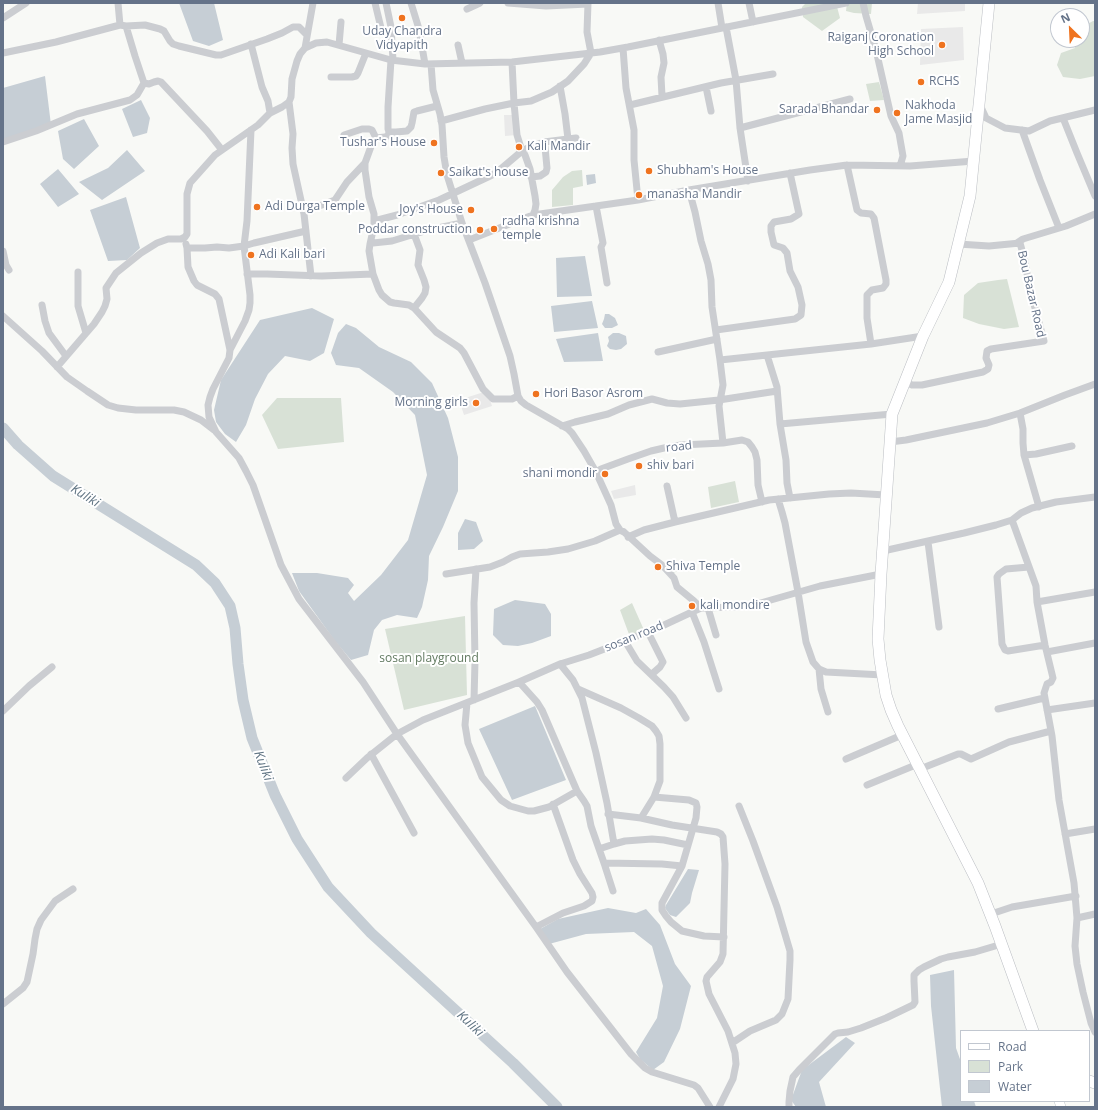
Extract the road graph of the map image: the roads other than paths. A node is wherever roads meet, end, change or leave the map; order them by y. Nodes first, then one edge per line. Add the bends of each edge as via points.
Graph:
1 (26, 3) edge
2 (118, 3) edge
3 (313, 3) edge
4 (375, 3) edge
5 (386, 3) edge
6 (411, 3) edge
7 (480, 3) edge
8 (508, 3) edge
9 (588, 3) edge
10 (718, 3) edge
11 (749, 3) edge
12 (846, 3) edge
13 (863, 3) edge
14 (989, 3) edge
15 (545, 4) edge
16 (818, 6) edge
17 (467, 9) dead end
18 (3, 18) edge
19 (341, 22) dead end
20 (752, 22) junction
21 (123, 25) junction
22 (724, 28) junction
23 (382, 32) dead end
24 (307, 36) junction
25 (659, 40) junction
26 (251, 44) junction
27 (339, 45) junction
28 (458, 45) dead end
29 (305, 48) junction
30 (623, 48) junction
31 (3, 53) edge
32 (366, 53) junction
33 (591, 53) junction
34 (392, 60) junction
35 (512, 62) junction
36 (462, 63) junction
37 (428, 64) junction
38 (773, 74) dead end
39 (331, 77) dead end
40 (736, 80) junction
41 (144, 83) junction
42 (560, 86) junction
43 (706, 87) junction
44 (662, 96) junction
45 (850, 99) dead end
46 (289, 102) junction
47 (514, 103) junction
48 (979, 104) junction
49 (630, 105) junction
50 (438, 106) junction
51 (1095, 110) edge
52 (711, 111) dead end
53 (270, 113) junction
54 (1063, 118) junction
55 (441, 121) junction
56 (740, 128) junction
57 (251, 130) junction
58 (1022, 130) junction
59 (389, 132) junction
60 (344, 135) dead end
61 (376, 138) junction
62 (576, 138) dead end
63 (568, 139) junction
64 (3, 142) edge
65 (544, 142) junction
66 (222, 150) junction
67 (522, 152) junction
68 (974, 161) junction
69 (365, 164) junction
70 (847, 165) junction
71 (900, 166) junction
72 (790, 173) junction
73 (531, 177) junction
74 (748, 181) junction
75 (689, 190) junction
76 (452, 193) junction
77 (1095, 196) edge
78 (638, 200) junction
79 (596, 206) junction
80 (304, 214) junction
81 (1095, 214) edge
82 (533, 216) junction
83 (374, 221) junction
84 (462, 223) junction
85 (1059, 228) junction
86 (306, 231) junction
87 (414, 234) junction
88 (185, 237) junction
89 (469, 240) junction
90 (1017, 243) junction
91 (370, 244) junction
92 (958, 244) junction
93 (244, 246) junction
94 (186, 248) junction
95 (3, 251) edge
96 (10, 270) dead end
97 (78, 272) dead end
98 (247, 274) junction
99 (373, 274) junction
100 (311, 276) junction
101 (608, 283) dead end
102 (42, 305) dead end
103 (414, 308) junction
104 (3, 316) edge
105 (716, 330) junction
106 (86, 333) junction
107 (922, 336) junction
108 (717, 339) junction
109 (871, 344) junction
110 (230, 350) junction
111 (658, 352) dead end
112 (766, 355) junction
113 (66, 356) junction
114 (720, 360) junction
115 (57, 367) junction
116 (905, 382) junction
117 (1095, 384) edge
118 (777, 391) junction
119 (518, 396) junction
120 (719, 400) junction
121 (1020, 413) junction
122 (892, 414) junction
123 (780, 424) junction
124 (562, 426) junction
125 (216, 432) junction
126 (890, 442) junction
127 (723, 443) junction
128 (1072, 446) dead end
129 (1024, 455) junction
130 (596, 472) junction
131 (667, 486) dead end
132 (886, 495) junction
133 (1095, 496) edge
134 (790, 498) junction
135 (778, 499) junction
136 (762, 502) junction
137 (1039, 507) junction
138 (1012, 520) junction
139 (675, 522) junction
140 (624, 533) junction
141 (928, 542) junction
142 (883, 551) junction
143 (1029, 567) junction
144 (476, 569) junction
145 (446, 574) dead end
146 (881, 574) junction
147 (798, 592) junction
148 (1095, 592) edge
149 (1037, 602) junction
150 (704, 608) junction
151 (692, 612) junction
152 (939, 627) dead end
153 (648, 632) junction
154 (716, 635) dead end
155 (625, 641) junction
156 (1095, 643) edge
157 (1046, 648) junction
158 (560, 664) junction
159 (52, 667) dead end
160 (819, 669) junction
161 (652, 674) junction
162 (883, 675) junction
163 (520, 682) junction
164 (578, 689) junction
165 (719, 689) dead end
166 (1044, 698) junction
167 (471, 702) junction
168 (1095, 703) edge
169 (998, 709) dead end
170 (1047, 710) junction
171 (3, 711) edge
172 (828, 712) dead end
173 (686, 718) dead end
174 (1051, 730) junction
175 (397, 734) junction
176 (902, 735) junction
177 (371, 754) junction
178 (846, 759) dead end
179 (919, 767) junction
180 (346, 778) dead end
181 (867, 785) dead end
182 (577, 791) junction
183 (654, 797) junction
184 (553, 804) junction
185 (739, 806) dead end
186 (608, 814) junction
187 (640, 818) junction
188 (692, 828) junction
189 (1095, 828) edge
190 (414, 833) dead end
191 (1065, 834) junction
192 (614, 844) junction
193 (688, 845) junction
194 (600, 849) junction
195 (604, 863) junction
196 (682, 866) junction
197 (73, 889) dead end
198 (613, 891) dead end
199 (1076, 896) junction
200 (991, 914) junction
201 (1095, 914) edge
202 (1077, 918) junction
203 (536, 927) junction
204 (724, 937) junction
205 (1002, 944) junction
206 (3, 1004) edge
207 (1033, 1030) edge
208 (1095, 1032) edge
209 (732, 1043) junction
210 (710, 1107) edge
211 (719, 1107) edge
212 (789, 1107) edge

1 - 18 street
2 - 21 street
3 - 24 street
4 - 23 street
5 - 34 street via 391,27
6 - 37 street
7 - 17 street
8 - 15 street
9 - 15 street
9 - 33 street via 587,32
10 - 22 street
11 - 20 street
12 - 16 street
13 - 71 street via 891,116 899,133 903,156
14 - 48 main road
16 - 20 street
19 - 27 street
20 - 22 street
21 - 26 street via 145,25 160,29 170,42 178,46 216,55
21 - 31 street
21 - 41 street
22 - 25 street
22 - 40 street
24 - 26 street via 296,26
24 - 29 street
25 - 30 street
25 - 44 street via 664,58
26 - 53 street
27 - 29 street via 327,42
27 - 32 street
28 - 36 street
29 - 46 street via 297,61
30 - 33 street
30 - 49 street
32 - 34 street
32 - 39 street via 356,76
33 - 35 street
33 - 42 street via 584,64
34 - 37 street
34 - 59 street via 388,107
35 - 36 street
35 - 47 street
36 - 37 street
37 - 50 street
38 - 40 street
40 - 43 street
40 - 56 street
41 - 64 street via 137,95 130,100 77,114
41 - 66 street via 161,82
42 - 47 street via 531,101
42 - 63 street
43 - 44 street
43 - 52 street
44 - 49 street
45 - 56 street
46 - 53 street
46 - 80 street via 293,164
47 - 55 street
47 - 67 street via 517,135
48 - 58 street via 986,118 1005,128
48 - 68 main road
49 - 78 street
50 - 55 street
50 - 59 street via 414,112 411,127 407,131
51 - 54 street
53 - 57 street
54 - 58 street via 1030,130
54 - 77 street
55 - 76 street via 446,168
56 - 74 street
57 - 66 street
57 - 93 street
58 - 85 street
59 - 61 street via 388,136
60 - 61 street via 369,129
61 - 69 street via 372,141
62 - 63 street
63 - 65 street
65 - 67 street
65 - 73 street via 546,172
66 - 88 street via 190,183
67 - 73 street
67 - 76 street via 496,173
68 - 71 street
68 - 92 main road via 970,196
69 - 80 street via 347,182 335,200 311,208
69 - 83 street
70 - 71 street
70 - 72 street
70 - 109 street via 857,210 871,214 874,218 886,280 883,288 872,290 867,295
72 - 74 street
72 - 105 street via 799,214 791,219 774,222 771,232 774,245 783,248 787,254 790,271 798,287 802,305 801,315 795,319
73 - 82 street via 536,204
74 - 75 street
75 - 78 street
75 - 105 street via 708,264
76 - 83 street via 398,215
76 - 84 street
78 - 79 street
79 - 82 street
79 - 101 street
80 - 86 street
81 - 85 street
82 - 89 street
83 - 91 street
84 - 87 street
84 - 89 street
85 - 90 street
86 - 93 street
86 - 100 street
87 - 91 street
87 - 103 street via 420,250 418,265 426,287 425,293
88 - 94 street
88 - 106 street via 157,243 116,273 106,288 105,306
89 - 119 street via 510,356
90 - 92 street, Bou Bazar Road via 989,246
90 - 116 street, Bou Bazar Road via 1020,243 1044,341 991,349 987,352 986,358 988,369 983,372 922,385
91 - 99 street
92 - 107 main road via 949,282
93 - 94 street
93 - 98 street
94 - 110 street via 188,267 194,281 219,299
95 - 96 street via 6,265
97 - 106 street via 78,306
98 - 100 street
98 - 110 street via 249,310
99 - 100 street
99 - 103 street via 382,295 390,302
102 - 113 street via 50,333
103 - 119 street via 436,332 460,348 480,385 493,399 512,399
104 - 115 street
105 - 108 street
106 - 113 street
107 - 109 street
107 - 116 main road
108 - 111 street
108 - 114 street
109 - 112 street
110 - 125 street via 229,358 208,405 209,417
112 - 114 street
112 - 118 street
113 - 115 street
114 - 120 street via 723,385
115 - 125 street via 77,385 108,404 118,408 184,412 201,420
116 - 122 main road
117 - 121 street
118 - 120 street
118 - 123 street
119 - 124 street via 526,405
120 - 124 street via 674,404 652,399
120 - 127 street
121 - 126 street
121 - 129 street
122 - 123 street
122 - 126 main road
123 - 134 street
124 - 130 street via 572,433
125 - 175 street via 239,458 253,485 281,565 296,594 363,682
126 - 132 main road
127 - 130 street, road via 681,445 651,450
127 - 136 street, road via 742,440 752,447 757,460
128 - 129 street
129 - 137 street
130 - 140 street via 611,505 616,524
131 - 139 street
132 - 134 street via 829,494
132 - 142 main road
133 - 137 street
134 - 135 street
135 - 136 street
135 - 147 street
136 - 139 street
137 - 138 street via 1020,513
138 - 141 street
138 - 143 street
139 - 140 street
140 - 144 street via 558,550 520,554 490,567
140 - 150 street via 662,565 674,578 678,587
141 - 142 street
141 - 152 street
142 - 146 main road
143 - 149 street via 1036,586
143 - 157 street via 1006,570 999,574 1002,644 1008,651
144 - 145 street
144 - 167 street via 475,661
146 - 147 street, sosan road
146 - 162 main road via 878,639
147 - 150 street, sosan road via 757,604
147 - 160 street via 806,642 813,662
148 - 149 street
149 - 157 street
150 - 151 street, sosan road
150 - 154 street
151 - 153 street, sosan road
151 - 165 street
153 - 155 street, sosan road
153 - 161 street via 662,662
155 - 158 street, sosan road
155 - 161 street via 636,661
156 - 157 street
157 - 166 street via 1053,678 1045,688
158 - 163 street, sosan road
158 - 164 street
159 - 171 street
160 - 162 street via 831,673
160 - 172 street
161 - 173 street via 673,697
162 - 176 main road via 888,702
163 - 167 street, sosan road
163 - 182 street via 542,710
164 - 183 street via 621,708 656,731 660,744 660,781
164 - 186 street via 592,737
166 - 169 street
166 - 170 street
167 - 175 street, sosan road via 423,720
167 - 184 street via 465,725 468,743 482,777 501,800 510,806 534,811
168 - 170 street
170 - 174 street
174 - 179 street via 1009,742 971,759 958,754
174 - 191 street via 1056,784
175 - 177 street, sosan road
175 - 203 street
176 - 178 street
176 - 179 main road
177 - 180 street, sosan road
177 - 190 street
179 - 181 street
179 - 200 main road
182 - 184 street
182 - 194 street via 587,806
183 - 187 street
183 - 188 street via 696,803 697,812
184 - 203 street via 580,874 593,897 592,901 584,906 563,912
185 - 209 street via 777,907 790,951 790,960 788,999 782,1014 776,1020 750,1031
186 - 187 street
186 - 192 street
187 - 188 street
188 - 193 street
188 - 204 street via 717,832 723,837
189 - 191 street
191 - 199 street
192 - 193 street via 625,841 664,840
192 - 194 street
193 - 196 street
194 - 195 street
195 - 196 street
195 - 198 street
196 - 204 street via 662,903 662,910 674,926 682,931
197 - 206 street via 55,901 40,920 27,982
199 - 200 street
199 - 202 street
200 - 205 main road
201 - 202 street
202 - 208 street via 1077,964
203 - 210 street via 579,989 638,1061 652,1072 694,1085
204 - 209 street via 722,957 706,981 709,994
205 - 207 main road
205 - 212 street via 941,959 924,967 914,976 913,1005 854,1031 835,1034 793,1077
209 - 211 street via 736,1064 733,1079

